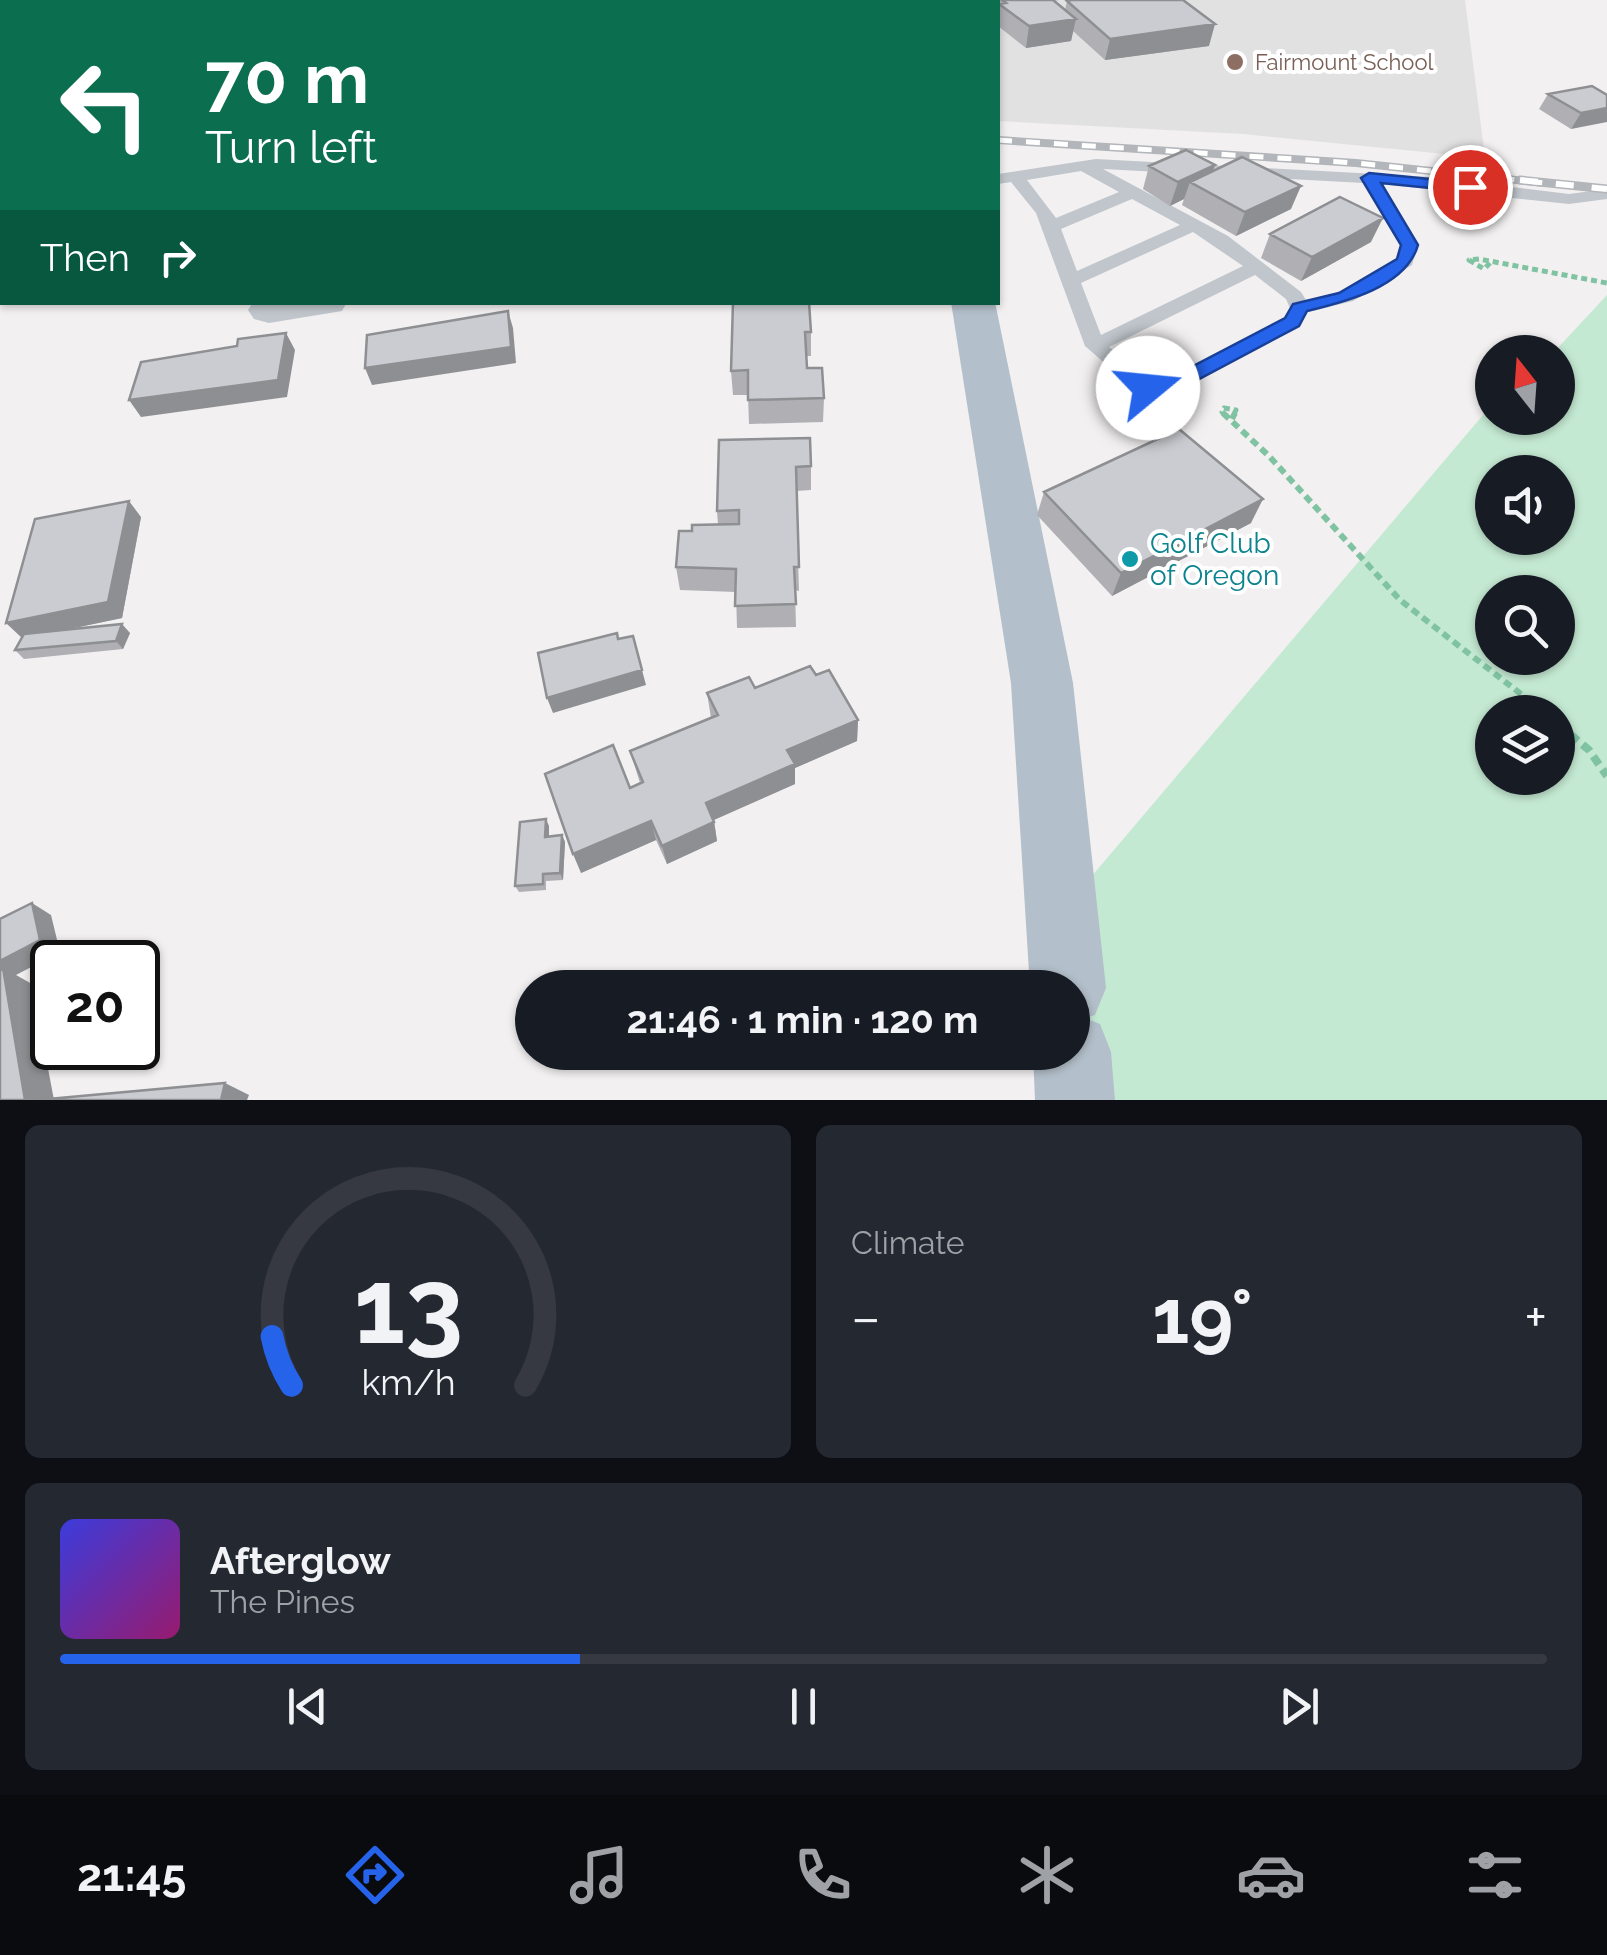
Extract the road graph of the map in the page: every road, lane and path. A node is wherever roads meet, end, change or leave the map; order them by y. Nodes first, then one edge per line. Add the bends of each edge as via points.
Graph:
1 (1082, 165) junction
2 (1007, 178) edge
3 (1369, 178) junction
4 (1134, 192) junction
5 (1607, 194) edge
6 (1050, 226) junction
7 (1195, 226) junction
8 (1490, 263) dead end
9 (1256, 266) junction
10 (1070, 280) junction
11 (1607, 283) edge
12 (305, 305) edge
13 (974, 305) edge
14 (1300, 308) junction
15 (269, 310) dead end
16 (1095, 346) junction
17 (1232, 419) dead end
18 (1521, 695) edge
19 (1575, 738) edge
20 (1607, 776) edge
21 (1066, 970) edge
22 (1073, 1070) edge
23 (1075, 1100) edge

1 - 2 lane
1 - 3 lane
1 - 4 lane
2 - 6 lane via 1045,212
3 - 5 lane via 1569,199
3 - 14 lane via 1409,245 1404,262 1346,297
4 - 6 lane
4 - 7 lane
6 - 10 lane
7 - 9 lane
7 - 10 lane
8 - 11 path
9 - 14 lane
9 - 16 lane
10 - 16 lane
12 - 15 street
13 - 21 main road via 1042,683
14 - 16 lane via 1292,322 1161,388 1148,388
17 - 18 path via 1400,600
19 - 20 path
22 - 23 main road

